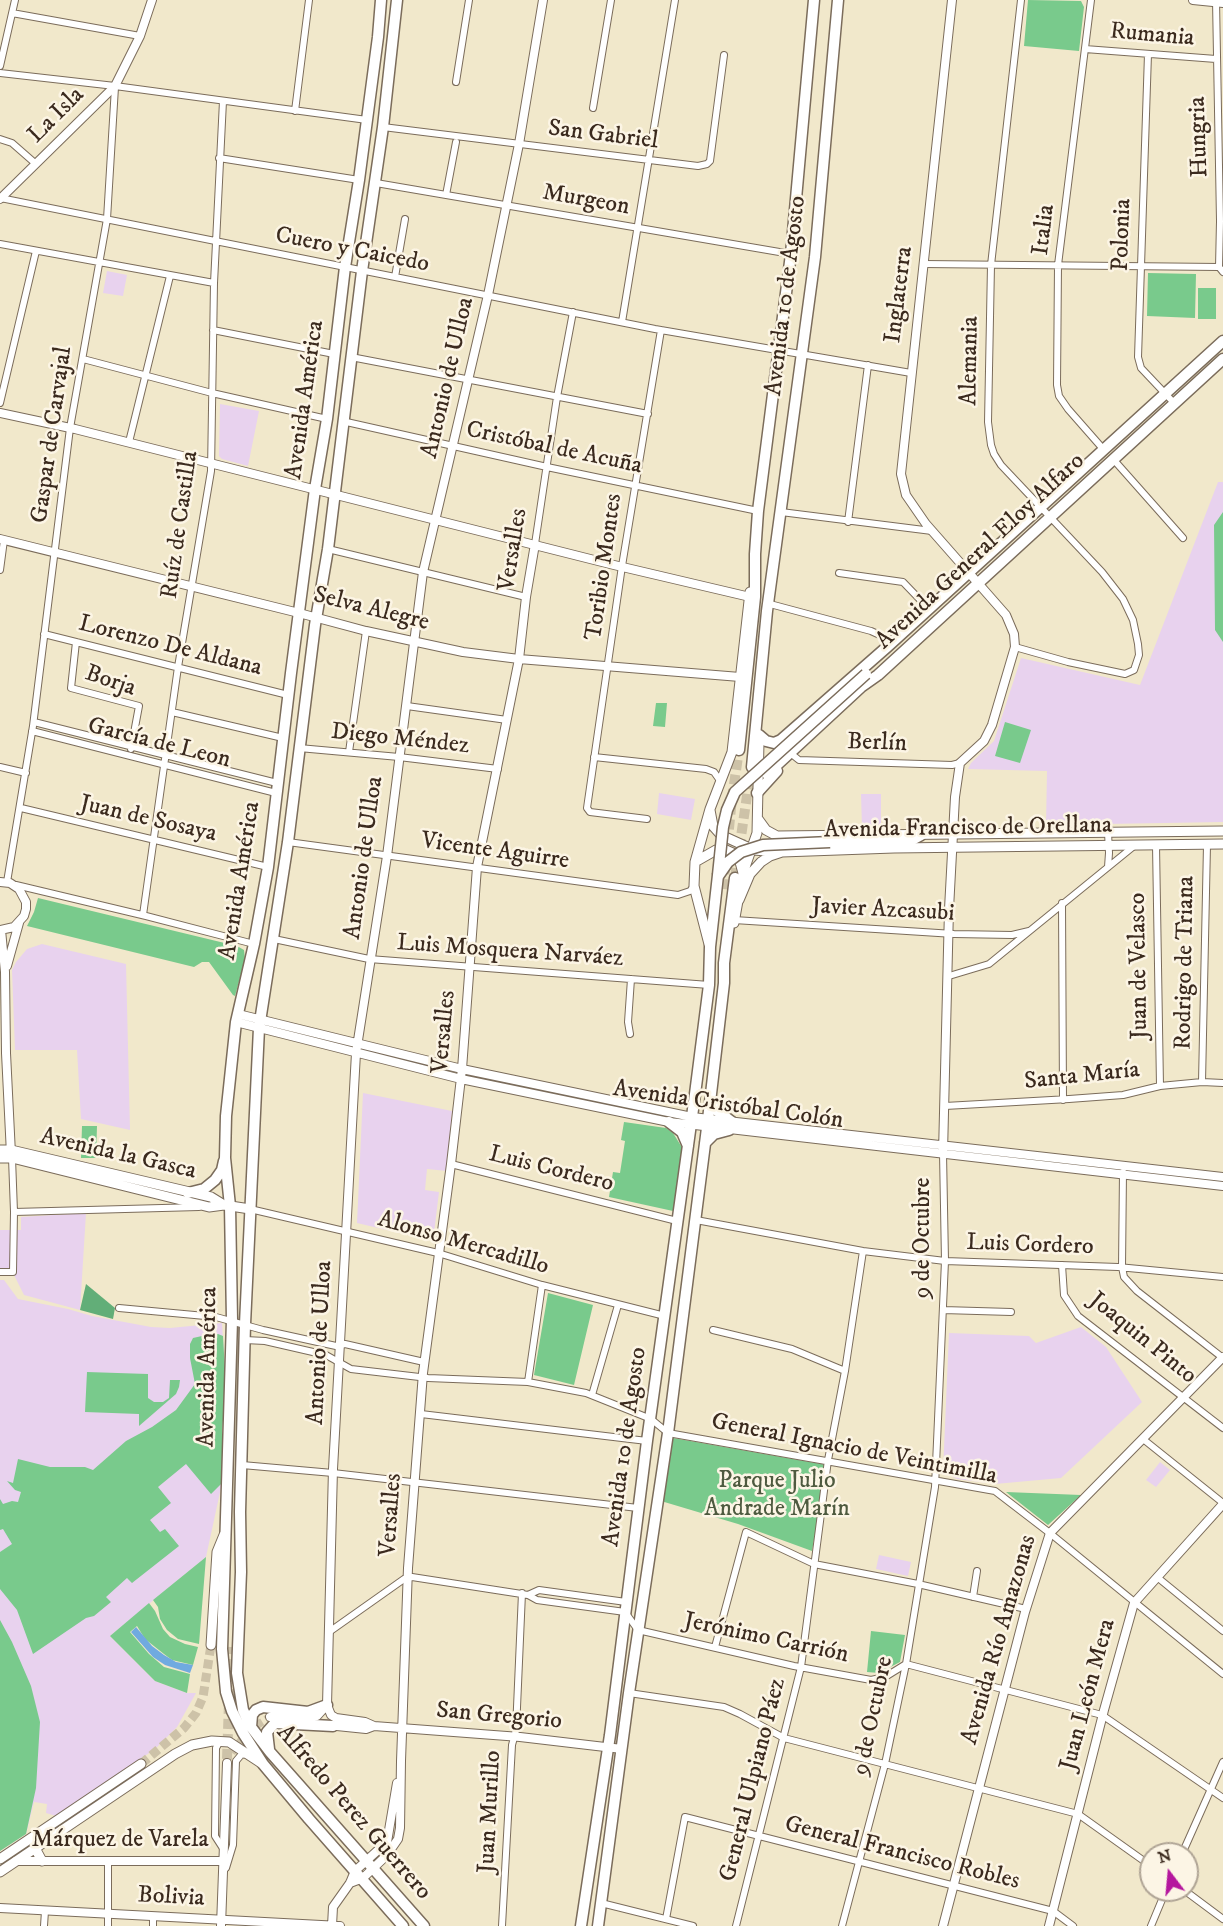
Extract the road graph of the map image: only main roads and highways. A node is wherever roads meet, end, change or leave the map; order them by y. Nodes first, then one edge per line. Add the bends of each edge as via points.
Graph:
1 (382, 0) edge
2 (396, 0) edge
3 (814, 0) edge
4 (838, 0) edge
5 (1223, 341) edge
6 (1223, 359) edge
7 (755, 554) junction
8 (770, 600) junction
9 (890, 644) junction
10 (879, 675) junction
11 (759, 735) junction
12 (740, 750) tunnel mouth
13 (752, 767) tunnel mouth
14 (767, 774) dead end
15 (757, 793) junction
16 (710, 809) junction
17 (758, 819) junction
18 (1223, 831) edge
19 (757, 833) junction
20 (795, 836) junction
21 (921, 836) junction
22 (737, 844) junction
23 (1223, 844) edge
24 (752, 849) junction
25 (786, 852) junction
26 (695, 862) junction
27 (718, 875) junction
28 (739, 875) junction
29 (723, 889) tunnel mouth
30 (739, 900) junction
31 (710, 947) junction
32 (710, 973) junction
33 (724, 983) junction
34 (711, 1098) junction
35 (669, 1122) road end
36 (705, 1144) junction
37 (688, 1146) junction
38 (0, 1150) edge
39 (11, 1154) junction
40 (0, 1158) edge
41 (225, 1158) junction
42 (188, 1193) junction
43 (227, 1206) junction
44 (250, 1209) junction
45 (240, 1512) junction
46 (225, 1532) junction
47 (212, 1645) tunnel mouth
48 (231, 1647) tunnel mouth
49 (327, 1705) road end
50 (333, 1726) road end
51 (251, 1727) junction
52 (270, 1752) junction
53 (141, 1764) tunnel mouth
54 (263, 1764) junction
55 (36, 1836) junction
56 (35, 1848) junction
57 (0, 1859) edge
58 (42, 1861) road end
59 (0, 1872) edge
60 (403, 1926) edge
61 (424, 1926) edge
62 (581, 1926) edge
63 (598, 1926) edge

1 - 41 main road, Avenida América via 268,867 237,1018
2 - 44 main road, Avenida América via 384,127 328,549 260,1024
3 - 7 main road, Avenida 10 de Agosto via 791,254
4 - 8 main road, Avenida 10 de Agosto via 815,256
5 - 9 main road, Avenida General Eloy Alfaro
6 - 10 main road, Avenida General Eloy Alfaro
7 - 12 main road, Avenida 10 de Agosto via 755,597
7 - 16 main road, Avenida 10 de Agosto via 732,752
8 - 11 main road, Avenida 10 de Agosto
8 - 13 main road, Avenida 10 de Agosto
9 - 11 main road via 781,740 774,743
9 - 27 main road, bridge via 866,674 735,792 723,827
10 - 14 main road, Avenida General Eloy Alfaro
10 - 15 main road via 868,690
11 - 15 main road, Avenida 10 de Agosto
15 - 17 main road, Avenida 10 de Agosto
16 - 22 main road via 713,826
16 - 26 main road, Avenida 10 de Agosto
17 - 19 main road, Avenida 10 de Agosto
17 - 20 main road, Avenida Francisco de Orellana via 777,836
18 - 21 main road, Avenida Francisco de Orellana
19 - 22 main road
19 - 24 main road, Avenida 10 de Agosto
20 - 21 main road, Avenida Francisco de Orellana
20 - 25 main road via 782,845
21 - 27 main road, bridge via 910,841 763,844 741,852
22 - 24 main road
23 - 25 main road, Avenida Francisco de Orellana
24 - 25 main road
24 - 28 main road, Avenida 10 de Agosto
25 - 30 main road, Avenida Francisco de Orellana via 761,862 750,874
26 - 28 main road via 724,849 735,854 740,862
26 - 31 main road, Avenida 10 de Agosto via 694,886
27 - 31 main road
28 - 30 main road, Avenida 10 de Agosto
28 - 33 main road, Avenida 10 de Agosto
29 - 32 main road, Avenida 10 de Agosto
30 - 33 main road, Avenida 10 de Agosto
31 - 32 main road, Avenida 10 de Agosto
32 - 37 main road, Avenida 10 de Agosto
33 - 34 main road, Avenida 10 de Agosto
34 - 36 main road, Avenida 10 de Agosto
34 - 36 main road via 730,1126
35 - 37 main road via 682,1132
36 - 63 main road, Avenida 10 de Agosto
37 - 62 main road, Avenida 10 de Agosto
38 - 39 main road, Avenida la Gasca
39 - 40 main road, Avenida la Gasca
39 - 42 main road, Avenida la Gasca
39 - 43 main road, Avenida la Gasca via 209,1207
41 - 42 main road via 215,1180 204,1189
41 - 43 main road, Avenida América
42 - 43 main road, Avenida la Gasca via 212,1197
43 - 44 main road, Avenida la Gasca
43 - 46 main road, Avenida América via 232,1320
44 - 45 main road, Avenida América
45 - 48 main road
45 - 51 main road, Avenida América via 237,1673 243,1710
46 - 47 main road via 217,1552
46 - 54 main road, Avenida América via 222,1649 226,1692 240,1728
49 - 51 main road via 308,1712 263,1707 252,1715
50 - 52 main road via 275,1723 267,1732
51 - 52 main road, Alfredo Perez Guerrero
52 - 61 main road, Alfredo Perez Guerrero
53 - 55 main road
54 - 56 main road via 234,1745 220,1741 183,1749
54 - 60 main road, Alfredo Perez Guerrero
55 - 56 main road
55 - 57 main road
56 - 58 main road
56 - 59 main road

